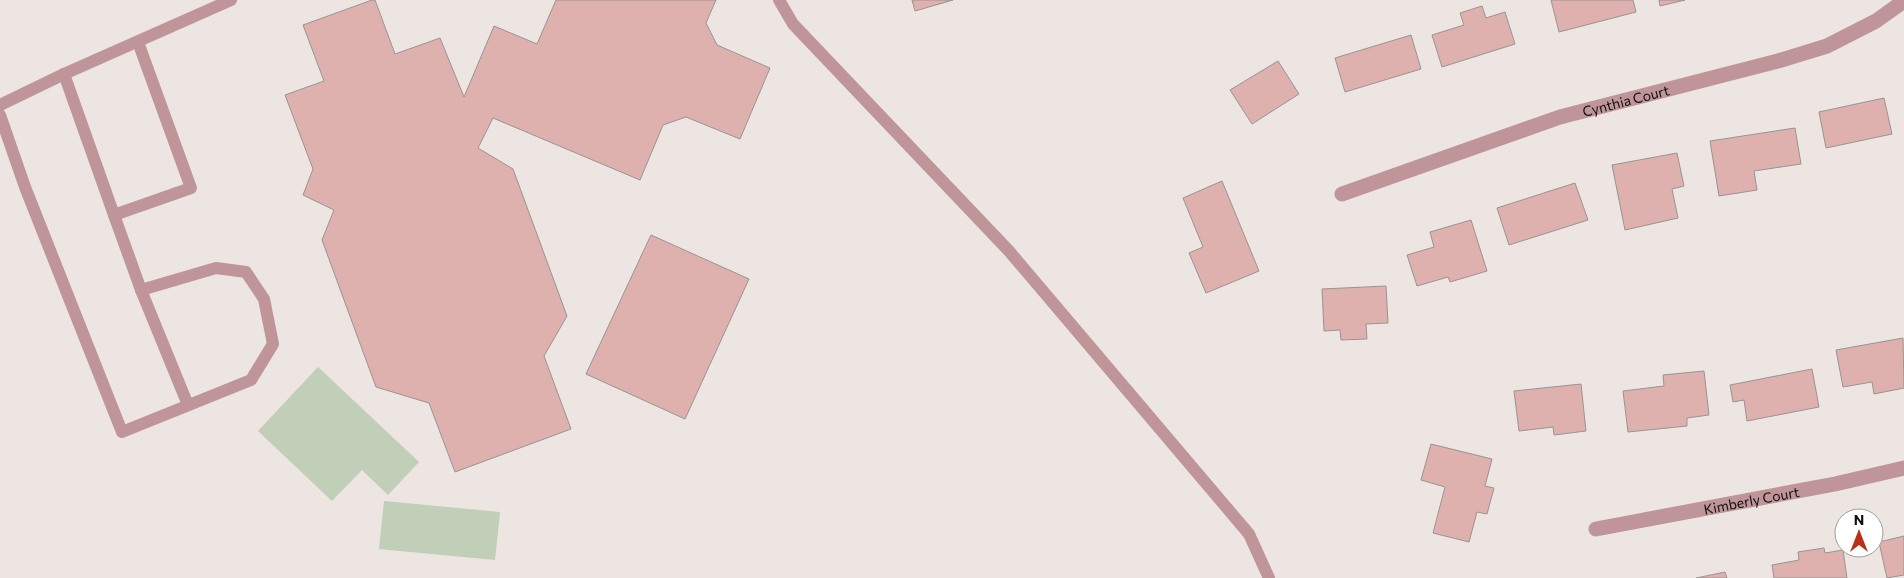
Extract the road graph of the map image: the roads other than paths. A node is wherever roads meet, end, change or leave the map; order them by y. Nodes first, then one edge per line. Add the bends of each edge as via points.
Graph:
1 (231, 0) edge
2 (779, 0) edge
3 (1904, 1) edge
4 (138, 42) junction
5 (64, 74) junction
6 (0, 105) edge
7 (0, 115) edge
8 (1342, 194) dead end
9 (114, 215) junction
10 (141, 290) junction
11 (188, 405) junction
12 (1904, 468) edge
13 (1596, 529) dead end
14 (1269, 578) edge

1 - 4 lane
2 - 14 lane via 793,24 1028,273 1249,534
3 - 8 street, Cynthia Court via 1876,21 1828,46 1560,117
4 - 5 lane
4 - 9 lane via 191,188
5 - 6 lane
5 - 9 lane
7 - 11 lane via 25,187 122,432
9 - 10 lane
10 - 11 lane
10 - 11 lane via 216,268 246,272 264,300 273,344 251,380
12 - 13 street, Kimberly Court

